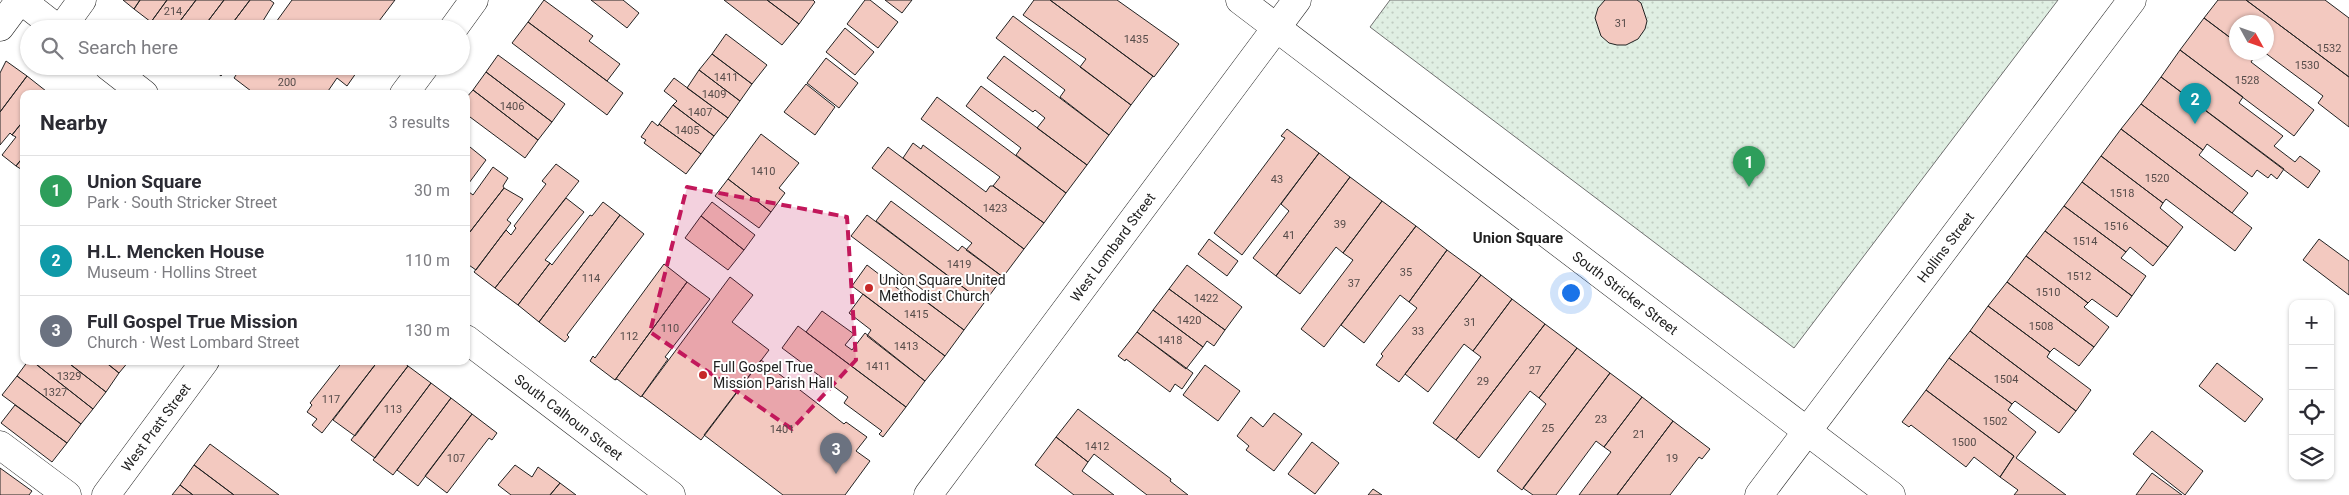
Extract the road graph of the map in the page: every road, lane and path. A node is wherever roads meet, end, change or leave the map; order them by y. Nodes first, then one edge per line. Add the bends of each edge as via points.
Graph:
1 (21, 0) edge
2 (82, 0) edge
3 (474, 0) edge
4 (1240, 0) edge
5 (1297, 0) edge
6 (2132, 0) edge
7 (48, 20) edge
8 (67, 20) edge
9 (459, 20) edge
10 (0, 27) edge
11 (1277, 28) junction
12 (120, 75) edge
13 (418, 75) edge
14 (139, 90) edge
15 (407, 90) edge
16 (470, 342) edge
17 (203, 365) edge
18 (1807, 431) junction
19 (0, 445) edge
20 (68, 495) edge
21 (106, 495) edge
22 (671, 495) edge
23 (928, 495) edge
24 (1759, 495) edge
25 (1891, 495) edge

1 - 7 street
1 - 10 street
2 - 8 street
3 - 9 street
4 - 11 street, South Stricker Street
5 - 11 street, West Lombard Street
6 - 18 street, Hollins Street
11 - 18 street, South Stricker Street
11 - 23 street, West Lombard Street
12 - 14 street
13 - 15 street
16 - 22 street, South Calhoun Street
17 - 21 street, West Pratt Street
18 - 24 street, Hollins Street
18 - 25 street, South Stricker Street
19 - 20 street

